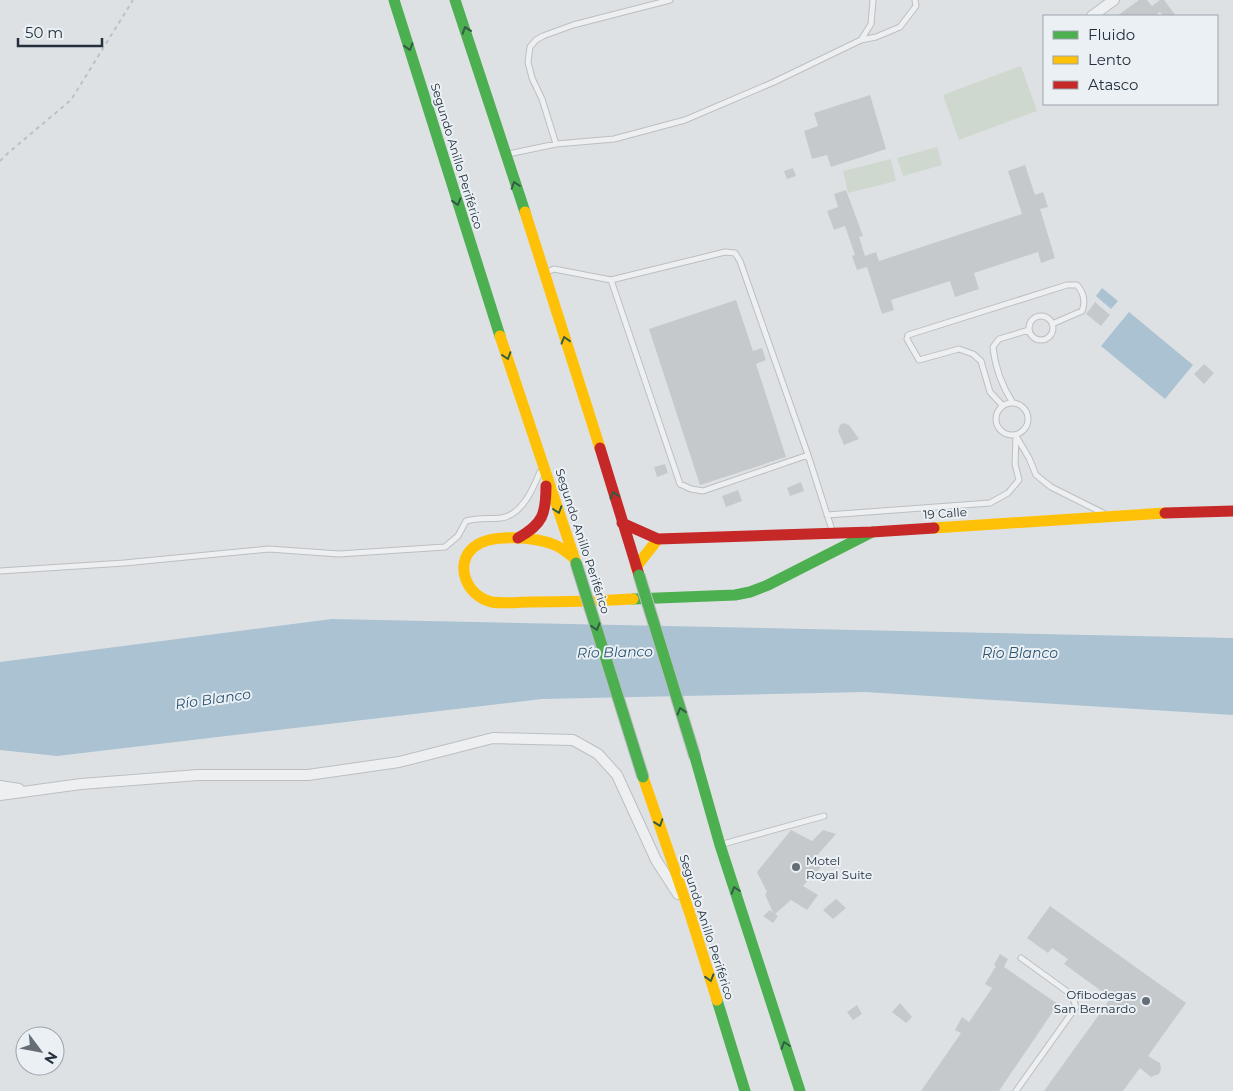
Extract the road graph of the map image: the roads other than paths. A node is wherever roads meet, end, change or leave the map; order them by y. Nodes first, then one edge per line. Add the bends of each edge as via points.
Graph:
1 (394, 0) edge
2 (455, 0) edge
3 (670, 0) edge
4 (873, 0) edge
5 (921, 0) edge
6 (1114, 0) edge
7 (916, 3) edge
8 (1093, 15) edge
9 (861, 40) junction
10 (556, 144) junction
11 (506, 155) junction
12 (544, 272) junction
13 (611, 280) junction
14 (1052, 324) junction
15 (1029, 330) junction
16 (1013, 403) junction
17 (1002, 406) junction
18 (1016, 436) junction
19 (808, 456) junction
20 (545, 469) junction
21 (1233, 511) edge
22 (827, 515) junction
23 (1111, 517) junction
24 (622, 523) junction
25 (872, 532) junction
26 (833, 533) junction
27 (518, 538) junction
28 (658, 538) junction
29 (575, 560) junction
30 (0, 571) edge
31 (637, 571) junction
32 (0, 786) edge
33 (30, 791) junction
34 (0, 795) edge
35 (824, 816) dead end
36 (720, 845) junction
37 (690, 914) junction
38 (1021, 958) dead end
39 (745, 1091) edge
40 (800, 1091) edge
41 (1016, 1091) edge

1 -> 20 main road, Segundo Anillo Periférico
11 -> 2 main road
3 - 10 lane via 573,25 543,36 530,47 528,62
4 - 9 lane via 871,24
5 - 7 lane
6 - 8 street
7 - 9 lane via 900,27 876,38
9 - 10 lane via 685,120 614,139
10 - 11 lane
12 -> 11 main road
12 - 13 lane via 554,269
24 -> 12 main road
13 - 19 lane via 725,252 735,253
13 - 19 lane via 680,484 703,492
14 - 15 lane via 1047,318 1037,317
14 - 15 lane via 1053,331 1044,340 1035,338
14 - 17 lane via 1082,311 1085,303 1077,285 1067,285 908,336 919,360 959,349 973,354 981,361 990,392
15 - 16 lane via 999,339 993,347 1004,389
16 - 17 lane
16 - 18 lane via 1025,409 1028,417 1025,430
17 - 18 lane via 996,415 997,426 1005,434
18 - 22 lane via 1015,464 1019,480 1008,493 990,503
18 - 23 lane via 1036,475 1051,487
19 - 22 lane
20 - 27 main road via 543,516 533,530
20 -> 29 main road, Segundo Anillo Periférico
20 - 30 lane via 520,508 503,518 466,521 458,536 445,547 339,554 269,549
21 - 23 main road, 19 Calle
22 - 26 lane
23 - 25 main road, 19 Calle
24 - 28 main road, 19 Calle
24 - 31 main road
25 - 26 main road, 19 Calle
25 - 27 main road via 768,584 735,595 502,603 482,599 472,592 464,570 469,551 489,539
26 - 28 main road, 19 Calle
27 - 29 main road via 555,545
28 - 31 main road via 646,551
29 -> 37 main road, Segundo Anillo Periférico, bridge
36 -> 31 main road, bridge
32 - 33 street
33 - 34 street
33 - 37 street via 198,775 308,775 399,762 493,738 573,740 598,754 617,775 656,860
35 - 36 lane
40 -> 36 main road
37 -> 39 main road, Segundo Anillo Periférico
38 - 41 lane via 1072,995 1076,1007

